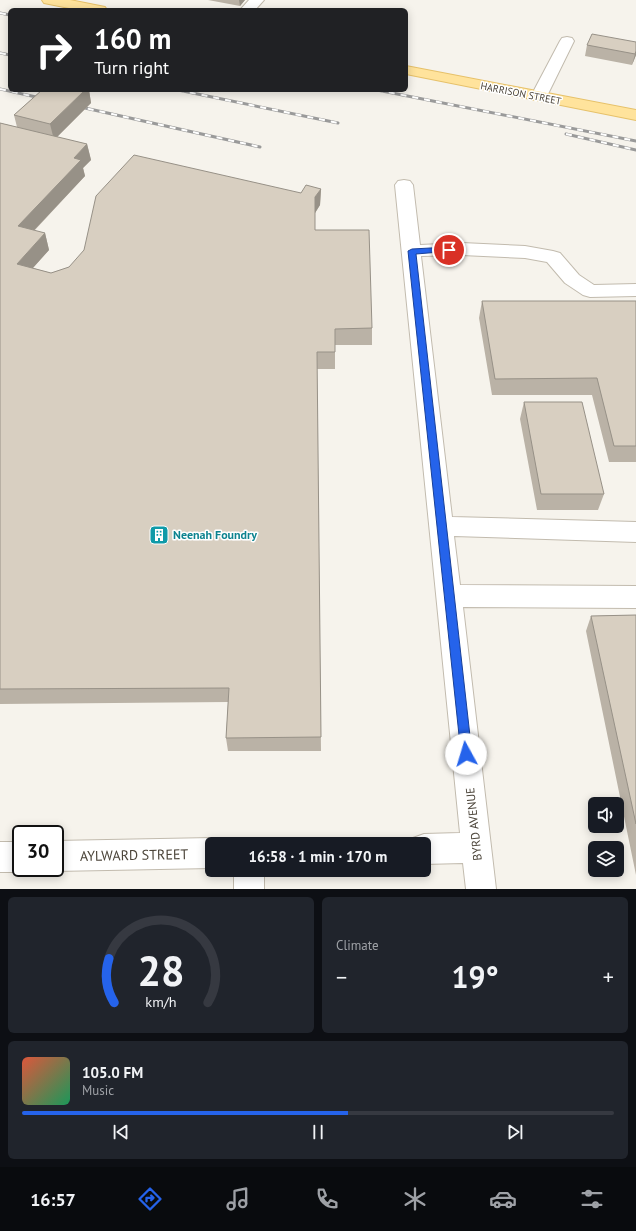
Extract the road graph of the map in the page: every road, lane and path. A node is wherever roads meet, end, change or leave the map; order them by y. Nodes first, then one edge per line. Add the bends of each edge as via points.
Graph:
1 (49, 0) edge
2 (258, 0) edge
3 (90, 8) edge
4 (249, 8) edge
5 (566, 41) dead end
6 (408, 70) edge
7 (539, 96) junction
8 (636, 115) edge
9 (404, 186) dead end
10 (412, 251) junction
11 (636, 290) edge
12 (442, 526) junction
13 (636, 532) edge
14 (449, 596) junction
15 (636, 597) edge
16 (477, 848) junction
17 (431, 849) edge
18 (205, 853) edge
19 (12, 856) edge
20 (64, 856) edge
21 (0, 857) edge
22 (249, 877) edge
23 (249, 889) edge
24 (481, 889) edge

1 - 3 main road
2 - 4 street
5 - 7 street
6 - 7 main road, HARRISON STREET
7 - 8 main road, HARRISON STREET
9 - 10 street, BYRD AVENUE
10 - 11 street via 462,249 525,252 553,257 572,279 590,291
10 - 12 street, BYRD AVENUE
12 - 13 street
12 - 14 street, BYRD AVENUE
14 - 15 street
14 - 16 street, BYRD AVENUE
16 - 17 street
16 - 24 street, BYRD AVENUE
18 - 20 street, AYLWARD STREET
19 - 21 street
22 - 23 street

